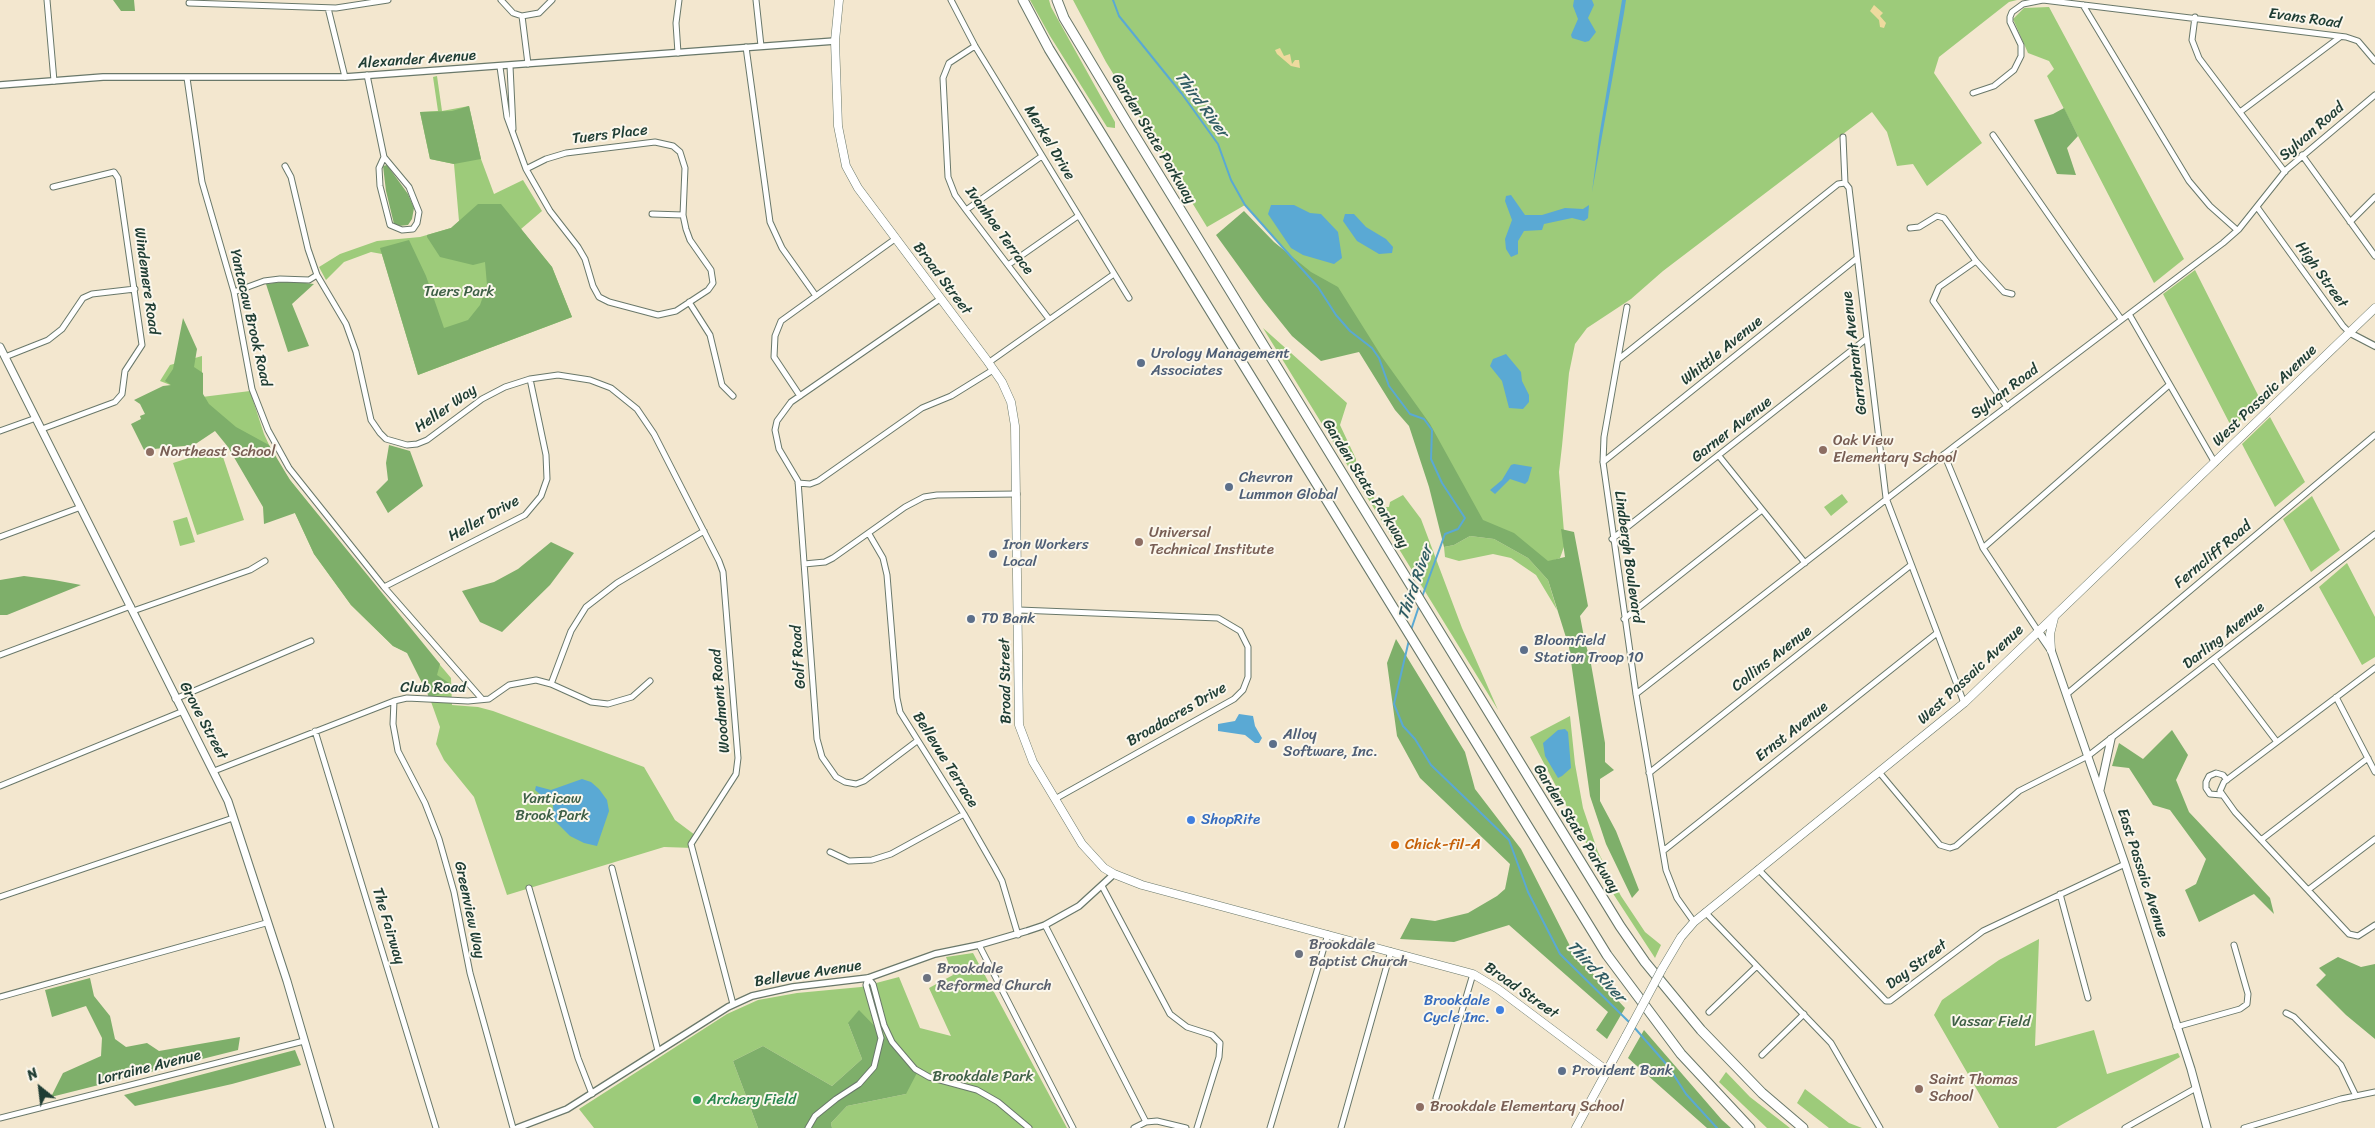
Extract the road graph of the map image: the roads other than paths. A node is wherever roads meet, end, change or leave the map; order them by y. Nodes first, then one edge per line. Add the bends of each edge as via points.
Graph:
1 (47, 0) edge
2 (388, 0) edge
3 (502, 0) edge
4 (552, 0) edge
5 (679, 0) edge
6 (756, 0) edge
7 (839, 0) edge
8 (951, 0) edge
9 (1023, 0) edge
10 (1057, 0) edge
11 (2043, 0) edge
12 (189, 3) dead end
13 (2083, 5) junction
14 (328, 8) junction
15 (522, 16) junction
16 (2195, 17) junction
17 (2340, 37) junction
18 (835, 41) junction
19 (761, 46) junction
20 (975, 46) junction
21 (746, 47) junction
22 (678, 53) junction
23 (2375, 61) edge
24 (528, 64) junction
25 (510, 66) junction
26 (500, 67) junction
27 (368, 75) junction
28 (345, 77) junction
29 (187, 78) junction
30 (54, 81) junction
31 (0, 85) edge
32 (1973, 93) dead end
33 (2375, 95) edge
34 (2240, 112) junction
35 (514, 132) junction
36 (1993, 135) dead end
37 (1843, 137) dead end
38 (2302, 155) junction
39 (1042, 156) junction
40 (384, 157) junction
41 (285, 166) dead end
42 (526, 169) junction
43 (2285, 172) junction
44 (1845, 182) junction
45 (54, 187) dead end
46 (2375, 197) edge
47 (2257, 207) junction
48 (966, 210) junction
49 (652, 214) dead end
50 (683, 215) junction
51 (1078, 216) junction
52 (2350, 222) junction
53 (1910, 228) dead end
54 (2237, 230) junction
55 (896, 239) junction
56 (2375, 256) edge
57 (1856, 259) junction
58 (1976, 261) junction
59 (1008, 266) junction
60 (1114, 274) junction
61 (317, 275) junction
62 (135, 289) junction
63 (234, 292) junction
64 (2012, 294) dead end
65 (816, 296) junction
66 (1129, 298) dead end
67 (940, 299) junction
68 (689, 302) junction
69 (1626, 307) dead end
70 (2375, 308) edge
71 (2129, 314) junction
72 (1049, 319) junction
73 (2121, 319) junction
74 (2350, 333) junction
75 (1866, 339) junction
76 (0, 346) edge
77 (2375, 346) edge
78 (5, 357) junction
79 (1619, 359) junction
80 (991, 366) junction
81 (530, 379) junction
82 (2169, 385) junction
83 (733, 396) dead end
84 (800, 396) junction
85 (2007, 406) junction
86 (36, 418) junction
87 (42, 429) junction
88 (0, 431) edge
89 (2375, 435) edge
90 (1944, 454) junction
91 (1719, 456) junction
92 (1603, 462) junction
93 (2215, 463) junction
94 (798, 483) junction
95 (1016, 494) junction
96 (1886, 500) junction
97 (81, 507) junction
98 (1762, 510) junction
99 (704, 531) junction
100 (868, 534) junction
101 (2375, 534) edge
102 (0, 537) edge
103 (1612, 539) junction
104 (1983, 548) junction
105 (265, 561) dead end
106 (1805, 563) junction
107 (804, 564) junction
108 (1911, 566) junction
109 (384, 587) junction
110 (132, 608) junction
111 (1018, 610) junction
112 (2056, 615) junction
113 (1624, 619) junction
114 (2038, 631) junction
115 (1938, 633) junction
116 (311, 641) dead end
117 (2051, 650) junction
118 (0, 655) edge
119 (2214, 659) junction
120 (2375, 668) edge
121 (650, 681) dead end
122 (551, 684) junction
123 (1636, 694) junction
124 (2067, 694) junction
125 (2336, 696) junction
126 (175, 699) junction
127 (482, 700) junction
128 (394, 701) junction
129 (1964, 703) junction
130 (182, 712) junction
131 (315, 731) junction
132 (2111, 739) junction
133 (917, 741) junction
134 (2277, 742) junction
135 (2088, 756) junction
136 (2368, 758) junction
137 (214, 772) junction
138 (1879, 772) junction
139 (2375, 772) edge
140 (1649, 773) junction
141 (2227, 780) junction
142 (0, 786) edge
143 (2100, 790) junction
144 (2221, 795) junction
145 (1055, 799) junction
146 (964, 814) junction
147 (233, 818) junction
148 (2375, 839) edge
149 (2261, 840) junction
150 (1662, 850) junction
151 (830, 852) dead end
152 (2126, 864) junction
153 (612, 868) dead end
154 (1758, 869) junction
155 (1114, 874) junction
156 (1102, 886) junction
157 (529, 888) dead end
158 (2308, 890) junction
159 (2060, 894) junction
160 (0, 897) edge
161 (1705, 912) junction
162 (266, 922) junction
163 (1694, 922) junction
164 (1044, 925) junction
165 (2375, 925) edge
166 (1018, 934) junction
167 (1328, 934) junction
168 (979, 945) junction
169 (2234, 945) dead end
170 (1391, 951) junction
171 (1757, 966) junction
172 (1473, 974) junction
173 (868, 978) junction
174 (0, 997) edge
175 (2088, 998) dead end
176 (733, 1004) junction
177 (1709, 1012) dead end
178 (2286, 1013) dead end
179 (1804, 1014) junction
180 (2176, 1027) junction
181 (304, 1041) junction
182 (658, 1051) junction
183 (1762, 1055) dead end
184 (1606, 1070) junction
185 (2196, 1088) junction
186 (2375, 1092) edge
187 (592, 1094) junction
188 (2356, 1096) junction
189 (1436, 1098) dead end
190 (0, 1118) edge
191 (1146, 1122) junction
192 (1801, 1126) edge
193 (330, 1128) edge
194 (436, 1128) edge
195 (513, 1128) edge
196 (517, 1128) edge
197 (808, 1128) edge
198 (1029, 1128) edge
199 (1073, 1128) edge
200 (1134, 1128) edge
201 (1186, 1128) edge
202 (1197, 1128) edge
203 (1270, 1128) edge
204 (1341, 1128) edge
205 (1576, 1128) edge
206 (1750, 1128) edge
207 (1880, 1128) edge
208 (2125, 1128) edge
209 (2207, 1128) edge
210 (2244, 1128) edge

1 - 30 street
2 - 14 street
3 - 15 street via 513,13
4 - 15 street via 539,14
5 - 22 street via 676,23
6 - 19 street
7 - 18 main road, Broad Street
8 - 20 street, Merkel Drive
9 - 206 highway via 1049,49 1607,955 1681,1054
10 - 192 highway, Garden State Parkway via 1064,18 1128,126 1592,880 1646,962 1730,1061
11 - 13 street, Evans Road
11 - 32 street, Evans Road via 2023,4 2012,12 2010,22 2021,46 2021,56 2014,70 1994,86
12 - 14 street
13 - 16 street, Evans Road
13 - 54 street via 2189,181
14 - 28 street
15 - 24 street
16 - 17 street, Evans Road
16 - 34 street via 2194,49
17 - 23 street, Evans Road via 2358,41
17 - 34 street
18 - 19 street, Alexander Avenue
18 - 55 main road, Broad Street via 842,153 858,188
19 - 21 street, Alexander Avenue
20 - 39 street, Merkel Drive
20 - 48 street, Ivanhoe Terrace via 949,63 943,78 948,177
21 - 22 street, Alexander Avenue
21 - 65 street via 770,222 782,248
22 - 24 street, Alexander Avenue
24 - 25 street, Alexander Avenue
25 - 26 street, Alexander Avenue
25 - 35 street
26 - 27 street, Alexander Avenue
26 - 35 street via 507,117
27 - 28 street, Alexander Avenue
27 - 40 street
28 - 29 street, Alexander Avenue
29 - 30 street, Alexander Avenue via 103,77
29 - 63 street, Yantacaw Brook Road via 202,182
30 - 31 street, Alexander Avenue
33 - 38 street, Sylvan Road
34 - 43 street
35 - 42 street
36 - 73 street
37 - 44 street, Garrabrant Avenue
38 - 43 street, Sylvan Road
38 - 52 street
39 - 48 street
39 - 51 street, Merkel Drive
40 - 40 street via 379,168 380,186 390,225 402,230 413,229 419,212 409,187
41 - 61 street, Heller Way via 291,177
42 - 50 street, Tuers Place via 559,154 665,142 677,149 684,162
42 - 68 street, Tuers Place via 550,211 585,259 594,290 609,302 658,316 676,311
43 - 47 street, Sylvan Road
44 - 57 street, Garrabrant Avenue via 1849,188
44 - 79 street via 1838,184
45 - 62 street, Windemere Road via 114,172 118,178
46 - 52 street
47 - 54 street, Sylvan Road
47 - 74 street, High Street
48 - 59 street, Ivanhoe Terrace
49 - 50 street
50 - 68 street, Tuers Place via 688,234 714,277 711,286
51 - 59 street
51 - 60 street, Merkel Drive
52 - 56 street
53 - 58 street via 1919,227 1937,216 1944,218
54 - 71 street, Sylvan Road
55 - 65 street
55 - 67 main road, Broad Street
57 - 75 street, Garrabrant Avenue
57 - 92 street, Whittle Avenue
58 - 64 street via 2004,292
58 - 85 street via 1939,287 1933,301
59 - 72 street, Ivanhoe Terrace
60 - 66 street, Merkel Drive
60 - 72 street
61 - 63 street via 309,280 264,281
61 - 81 street, Heller Way via 346,324 356,352 371,420 386,438 407,445 418,444 482,399
62 - 78 street via 83,298 62,329 48,340
62 - 87 street, Windemere Road via 142,345 124,371 122,394 114,402
63 - 109 street, Yantacaw Brook Road via 252,389 268,430 289,468
65 - 84 street via 781,321 773,347 779,367
67 - 80 main road, Broad Street
67 - 84 street
68 - 83 street via 710,335 722,386
69 - 79 street, Lindbergh Boulevard
70 - 74 main road, West Passaic Avenue
71 - 73 street, Sylvan Road
71 - 82 street
72 - 80 street
73 - 85 street, Sylvan Road
74 - 77 street, High Street
74 - 93 main road, West Passaic Avenue
75 - 91 street, Garner Avenue
75 - 96 street, Garrabrant Avenue
76 - 78 main road, Grove Street
78 - 86 main road, Grove Street
79 - 92 street, Lindbergh Boulevard via 1604,437
80 - 94 street via 951,396 922,408 818,481
80 - 95 main road, Broad Street via 1011,402 1015,426
81 - 99 street, Heller Way via 558,375 580,377 610,388 629,401 650,426
81 - 109 street, Heller Drive via 546,455 547,479 541,496 525,514
82 - 93 street
82 - 104 street
84 - 94 street, Golf Road via 791,402 777,421 776,440
85 - 90 street, Sylvan Road
86 - 87 main road, Grove Street
86 - 88 street
87 - 97 main road, Grove Street
89 - 124 street, Ferncliff Road
90 - 96 street, Sylvan Road
90 - 104 street
91 - 98 street
91 - 103 street, Garner Avenue
92 - 103 street, Lindbergh Boulevard
93 - 112 main road, West Passaic Avenue
94 - 107 street, Golf Road
95 - 100 street via 924,497
95 - 111 main road, Broad Street
96 - 106 street, Sylvan Road
96 - 108 street, Garrabrant Avenue
97 - 102 street
97 - 110 main road, Grove Street
98 - 106 street
98 - 113 street
99 - 122 street via 617,582 586,608 571,631
99 - 176 street, Woodmont Road via 723,572 738,758 736,774 690,844
100 - 107 street via 833,558
100 - 133 street, Bellevue Terrace via 883,558 887,575 900,712
101 - 119 street, Darling Avenue
103 - 113 street, Lindbergh Boulevard
104 - 114 street
105 - 110 street via 250,570
106 - 123 street, Sylvan Road
107 - 133 street, Golf Road via 817,740 828,768 840,780 850,784 861,782
108 - 115 street, Garrabrant Avenue
108 - 140 street, Collins Avenue
109 - 127 street, Yantacaw Brook Road
110 - 118 street
110 - 126 main road, Grove Street
111 - 145 main road, Broad Street via 1019,725 1027,750
111 - 145 street, Broadacres Drive via 1218,618 1240,631 1248,648 1248,677 1234,699
112 - 114 main road, West Passaic Avenue
112 - 117 main road via 2050,634
113 - 123 street, Lindbergh Boulevard
114 - 117 main road, East Passaic Avenue
114 - 129 main road, West Passaic Avenue
115 - 129 street, Garrabrant Avenue
115 - 150 street, Ernst Avenue
116 - 126 street
117 - 124 main road, East Passaic Avenue
119 - 132 street, Darling Avenue
119 - 134 street
120 - 125 street
121 - 122 street, Club Road via 632,697 608,704 592,702
122 - 127 street, Club Road via 525,681 509,685 489,699
123 - 140 street, Lindbergh Boulevard
124 - 135 main road, East Passaic Avenue
125 - 134 street
125 - 136 street
126 - 130 main road, Grove Street
127 - 128 street, Club Road via 406,698
128 - 131 street, Club Road
128 - 195 street, Greenview Way via 393,724 398,751 425,803 439,839 454,892 468,965
129 - 138 main road, West Passaic Avenue
130 - 137 main road, Grove Street
130 - 142 street
131 - 137 street, Club Road
131 - 194 street, The Fairway
132 - 135 street, Darling Avenue
132 - 143 main road
133 - 146 street, Bellevue Terrace
134 - 141 street
135 - 138 street, Darling Avenue via 2019,791 1962,842 1950,848 1940,845
135 - 143 main road, East Passaic Avenue
136 - 139 street
136 - 149 street
137 - 147 main road, Grove Street
138 - 154 main road, West Passaic Avenue
140 - 150 street, Lindbergh Boulevard
141 - 144 street via 2220,788
141 - 144 street via 2216,773 2206,782 2210,794
143 - 152 main road, East Passaic Avenue
144 - 149 street
145 - 155 main road, Broad Street via 1082,844
146 - 151 street via 891,854 872,860 849,861
146 - 166 street, Bellevue Terrace via 1002,881
147 - 160 street
147 - 162 main road, Grove Street
148 - 158 street
149 - 158 street
150 - 163 street, Lindbergh Boulevard via 1670,884
152 - 159 street, Day Street
152 - 180 main road, East Passaic Avenue
153 - 182 street
154 - 159 street, Day Street via 1886,1001 1983,932
154 - 161 main road, West Passaic Avenue
155 - 156 street, Bellevue Avenue
155 - 167 main road, Broad Street via 1145,886
156 - 164 street, Bellevue Avenue via 1078,906
156 - 202 street via 1170,1014 1187,1027 1212,1035 1220,1044
157 - 187 street via 578,1058
158 - 165 street via 2352,936 2358,936
159 - 175 street
161 - 163 main road, West Passaic Avenue
161 - 171 street
162 - 174 street
162 - 181 main road, Grove Street
163 - 184 main road, West Passaic Avenue, bridge via 1680,937
164 - 166 street, Bellevue Avenue
164 - 191 street
166 - 168 street, Bellevue Avenue
167 - 170 main road, Broad Street
167 - 203 street
168 - 173 street, Bellevue Avenue via 935,954
168 - 199 street
169 - 180 street via 2248,994 2247,1004 2240,1009
170 - 172 main road, Broad Street
170 - 204 street
171 - 177 street
171 - 179 street
172 - 184 main road, Broad Street
172 - 189 street
173 - 176 street, Bellevue Avenue via 771,991
173 - 197 street via 866,985 881,1038 874,1067 859,1084 815,1116
173 - 198 street via 873,984 892,1042 916,1069 929,1077 977,1090 1010,1111
176 - 182 street, Bellevue Avenue
178 - 188 street via 2294,1017 2340,1065
179 - 183 street
179 - 207 street via 1831,1043
180 - 185 main road, East Passaic Avenue
181 - 190 street, Lorraine Avenue
181 - 193 main road, Grove Street
182 - 187 street, Bellevue Avenue
184 - 205 main road
185 - 208 street
185 - 209 main road, East Passaic Avenue
186 - 188 street
187 - 196 street, Bellevue Avenue via 567,1109
188 - 210 street
191 - 200 street
191 - 201 street via 1157,1121

